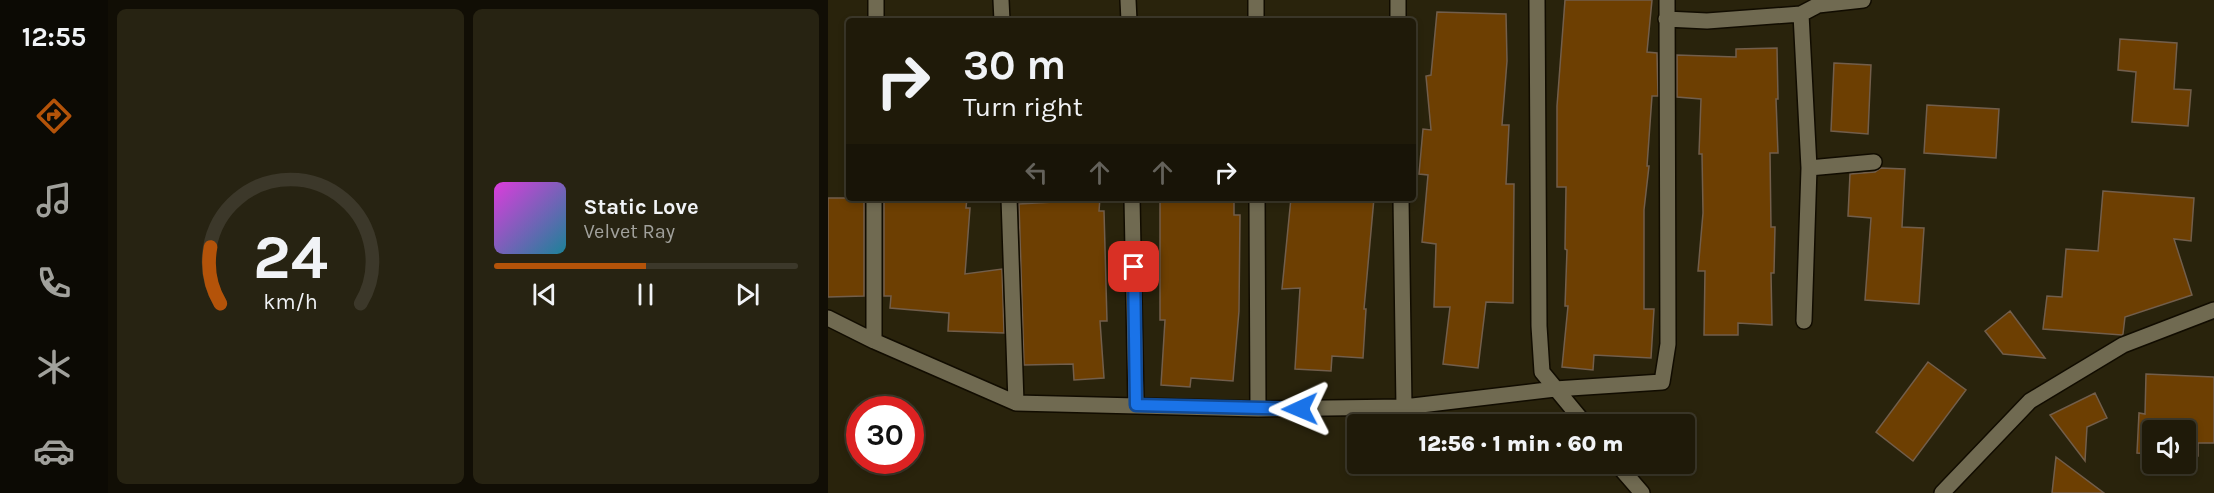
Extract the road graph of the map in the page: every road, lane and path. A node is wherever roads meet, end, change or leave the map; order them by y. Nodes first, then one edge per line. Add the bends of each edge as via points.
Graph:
1 (876, 0) edge
2 (1001, 0) edge
3 (1128, 0) edge
4 (1256, 0) edge
5 (1398, 0) edge
6 (1537, 0) edge
7 (1667, 0) edge
8 (1863, 0) edge
9 (1801, 14) junction
10 (876, 18) edge
11 (1002, 18) edge
12 (1129, 18) edge
13 (1256, 18) edge
14 (1398, 18) edge
15 (1666, 20) junction
16 (1874, 162) dead end
17 (1809, 168) junction
18 (874, 201) edge
19 (1009, 201) edge
20 (1132, 201) edge
21 (1257, 201) edge
22 (1401, 201) edge
23 (2214, 310) edge
24 (828, 318) edge
25 (1804, 321) dead end
26 (874, 341) junction
27 (1555, 389) junction
28 (1016, 403) junction
29 (1136, 405) junction
30 (1404, 407) junction
31 (1258, 409) junction
32 (1576, 414) edge
33 (1626, 474) edge
34 (1642, 493) edge
35 (1942, 493) edge

1 - 10 street
2 - 11 street
3 - 12 street
4 - 13 street
5 - 14 street
6 - 27 street via 1539,326 1542,372
7 - 15 street
8 - 9 street via 1818,5
9 - 15 street
9 - 17 street
15 - 27 street via 1668,344 1662,382
16 - 17 street
17 - 25 street
18 - 26 street
19 - 28 street
20 - 29 street
21 - 31 street
22 - 30 street
23 - 35 street via 2123,345 2030,401
24 - 26 street
26 - 28 street
27 - 30 street
27 - 32 street
28 - 29 street
29 - 31 street
30 - 31 street
33 - 34 street

